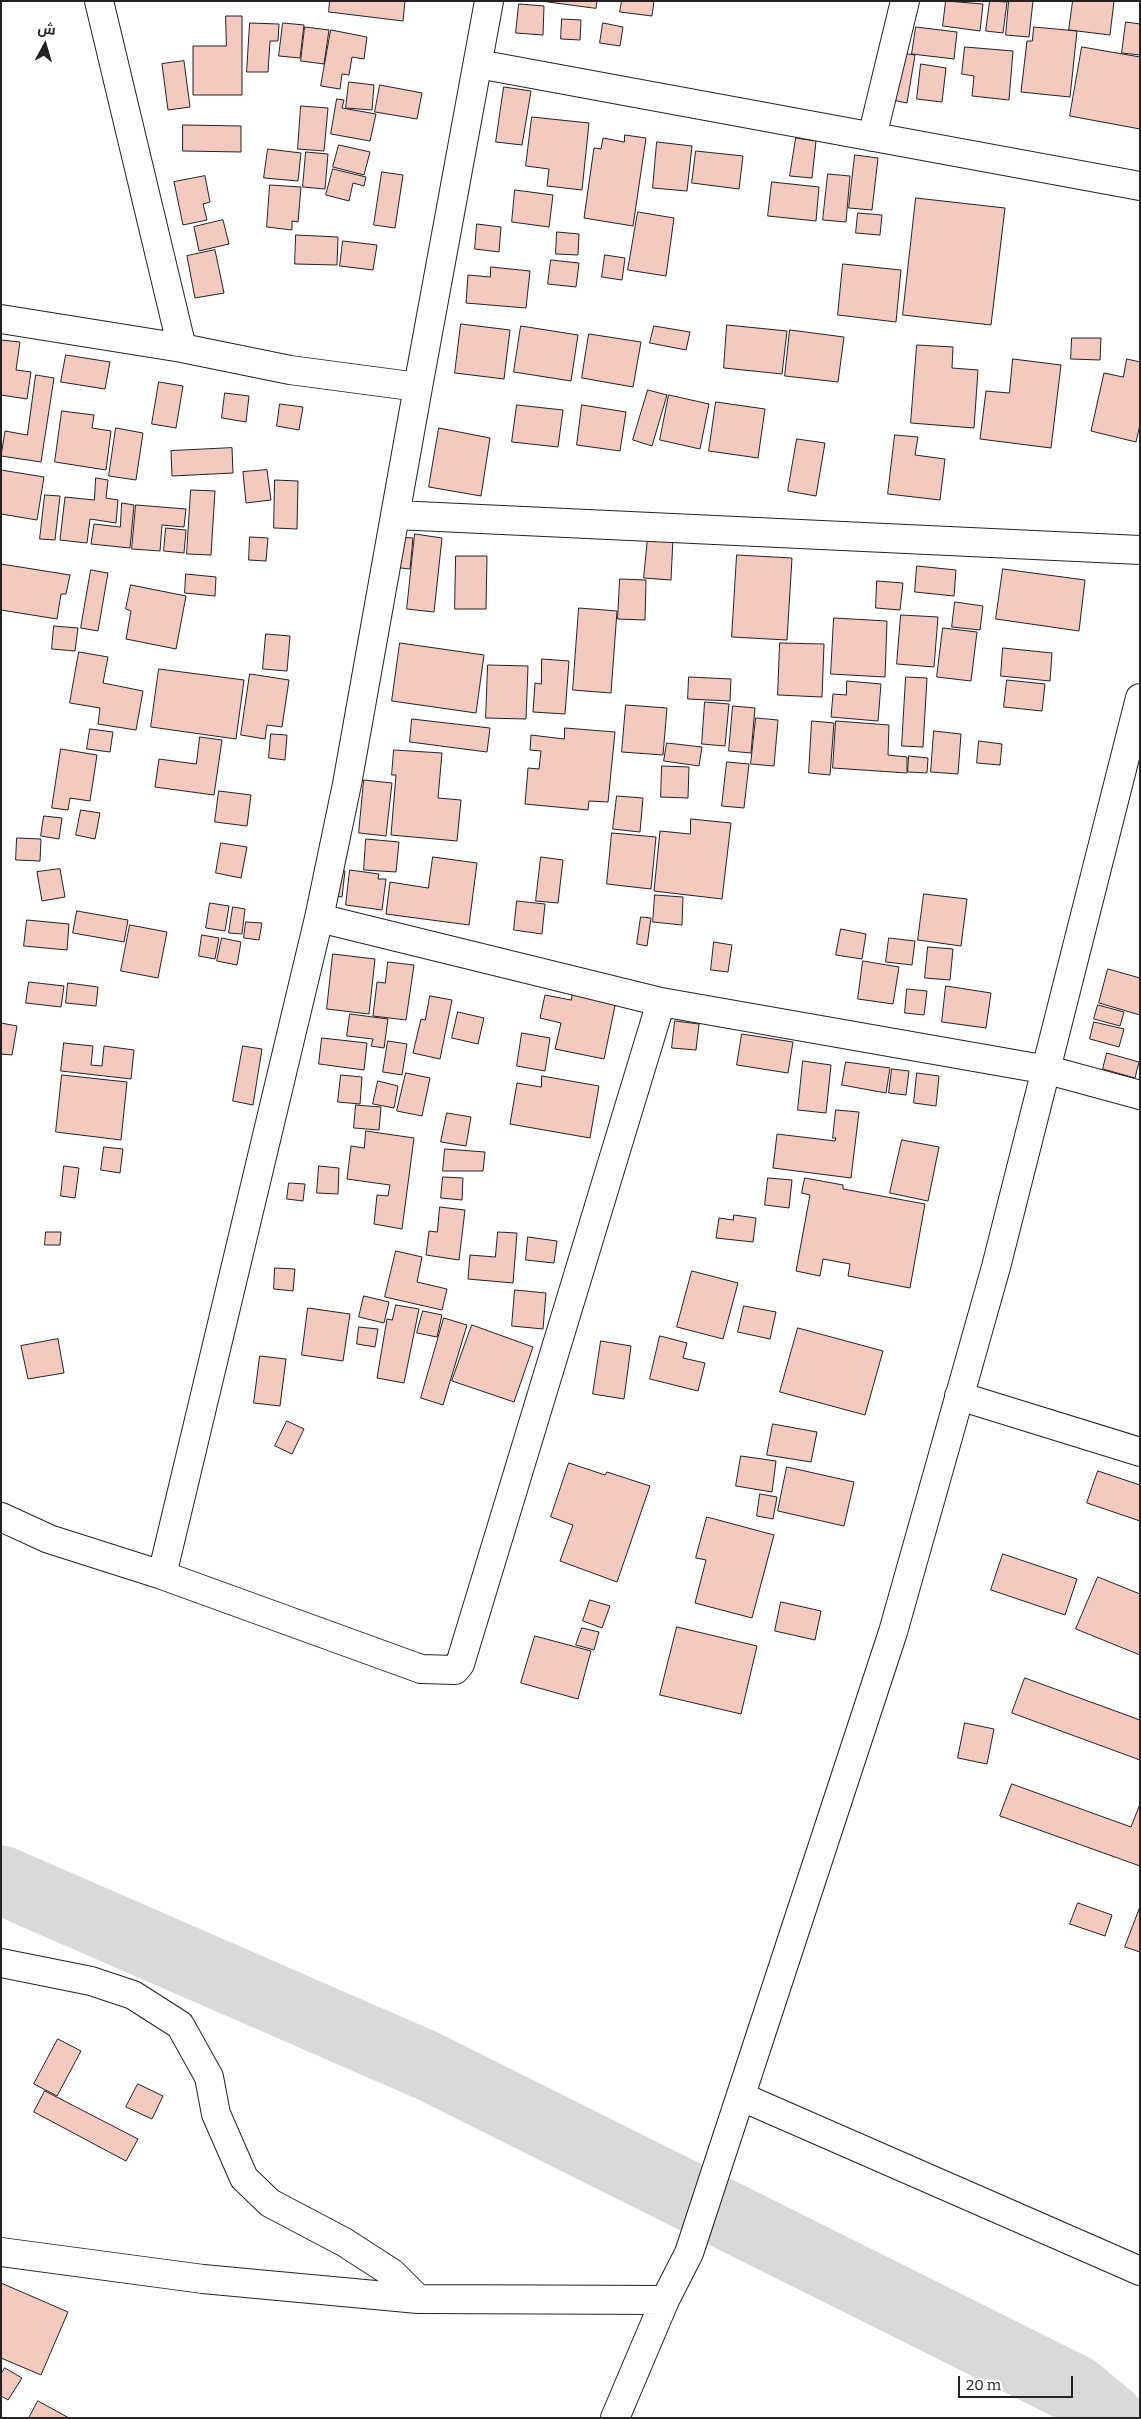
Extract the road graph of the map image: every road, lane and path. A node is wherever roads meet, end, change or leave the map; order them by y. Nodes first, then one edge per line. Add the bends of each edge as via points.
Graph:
1 (99, 1) edge
2 (489, 1) edge
3 (905, 1) edge
4 (478, 64) junction
5 (872, 137) junction
6 (1140, 186) edge
7 (1, 319) edge
8 (182, 348) junction
9 (418, 386) junction
10 (396, 515) junction
11 (1140, 550) edge
12 (1140, 698) edge
13 (320, 918) junction
14 (661, 1002) junction
15 (1048, 1070) junction
16 (1140, 1095) edge
17 (959, 1396) junction
18 (1140, 1452) edge
19 (1, 1517) edge
20 (162, 1575) junction
21 (1, 1963) edge
22 (742, 2097) junction
23 (1, 2252) edge
24 (1140, 2271) edge
25 (418, 2299) junction
26 (665, 2300) junction
27 (615, 2418) edge

1 - 8 street
2 - 4 street
3 - 5 street
4 - 5 street
4 - 9 street
5 - 6 street
7 - 8 street
8 - 9 street via 290,370
9 - 10 street
10 - 11 street
10 - 13 street
12 - 15 street
13 - 14 street
13 - 20 street
14 - 15 street
14 - 20 street via 460,1664 455,1670 421,1669
15 - 16 street
15 - 17 street
17 - 18 street
17 - 22 street via 893,1632
19 - 20 street via 50,1539
21 - 25 street via 90,1981 133,1995 180,2025 210,2077 216,2114 244,2178 270,2203 344,2242 392,2273
22 - 24 street
22 - 26 street via 689,2253
23 - 25 street via 203,2280
25 - 26 street
26 - 27 street

